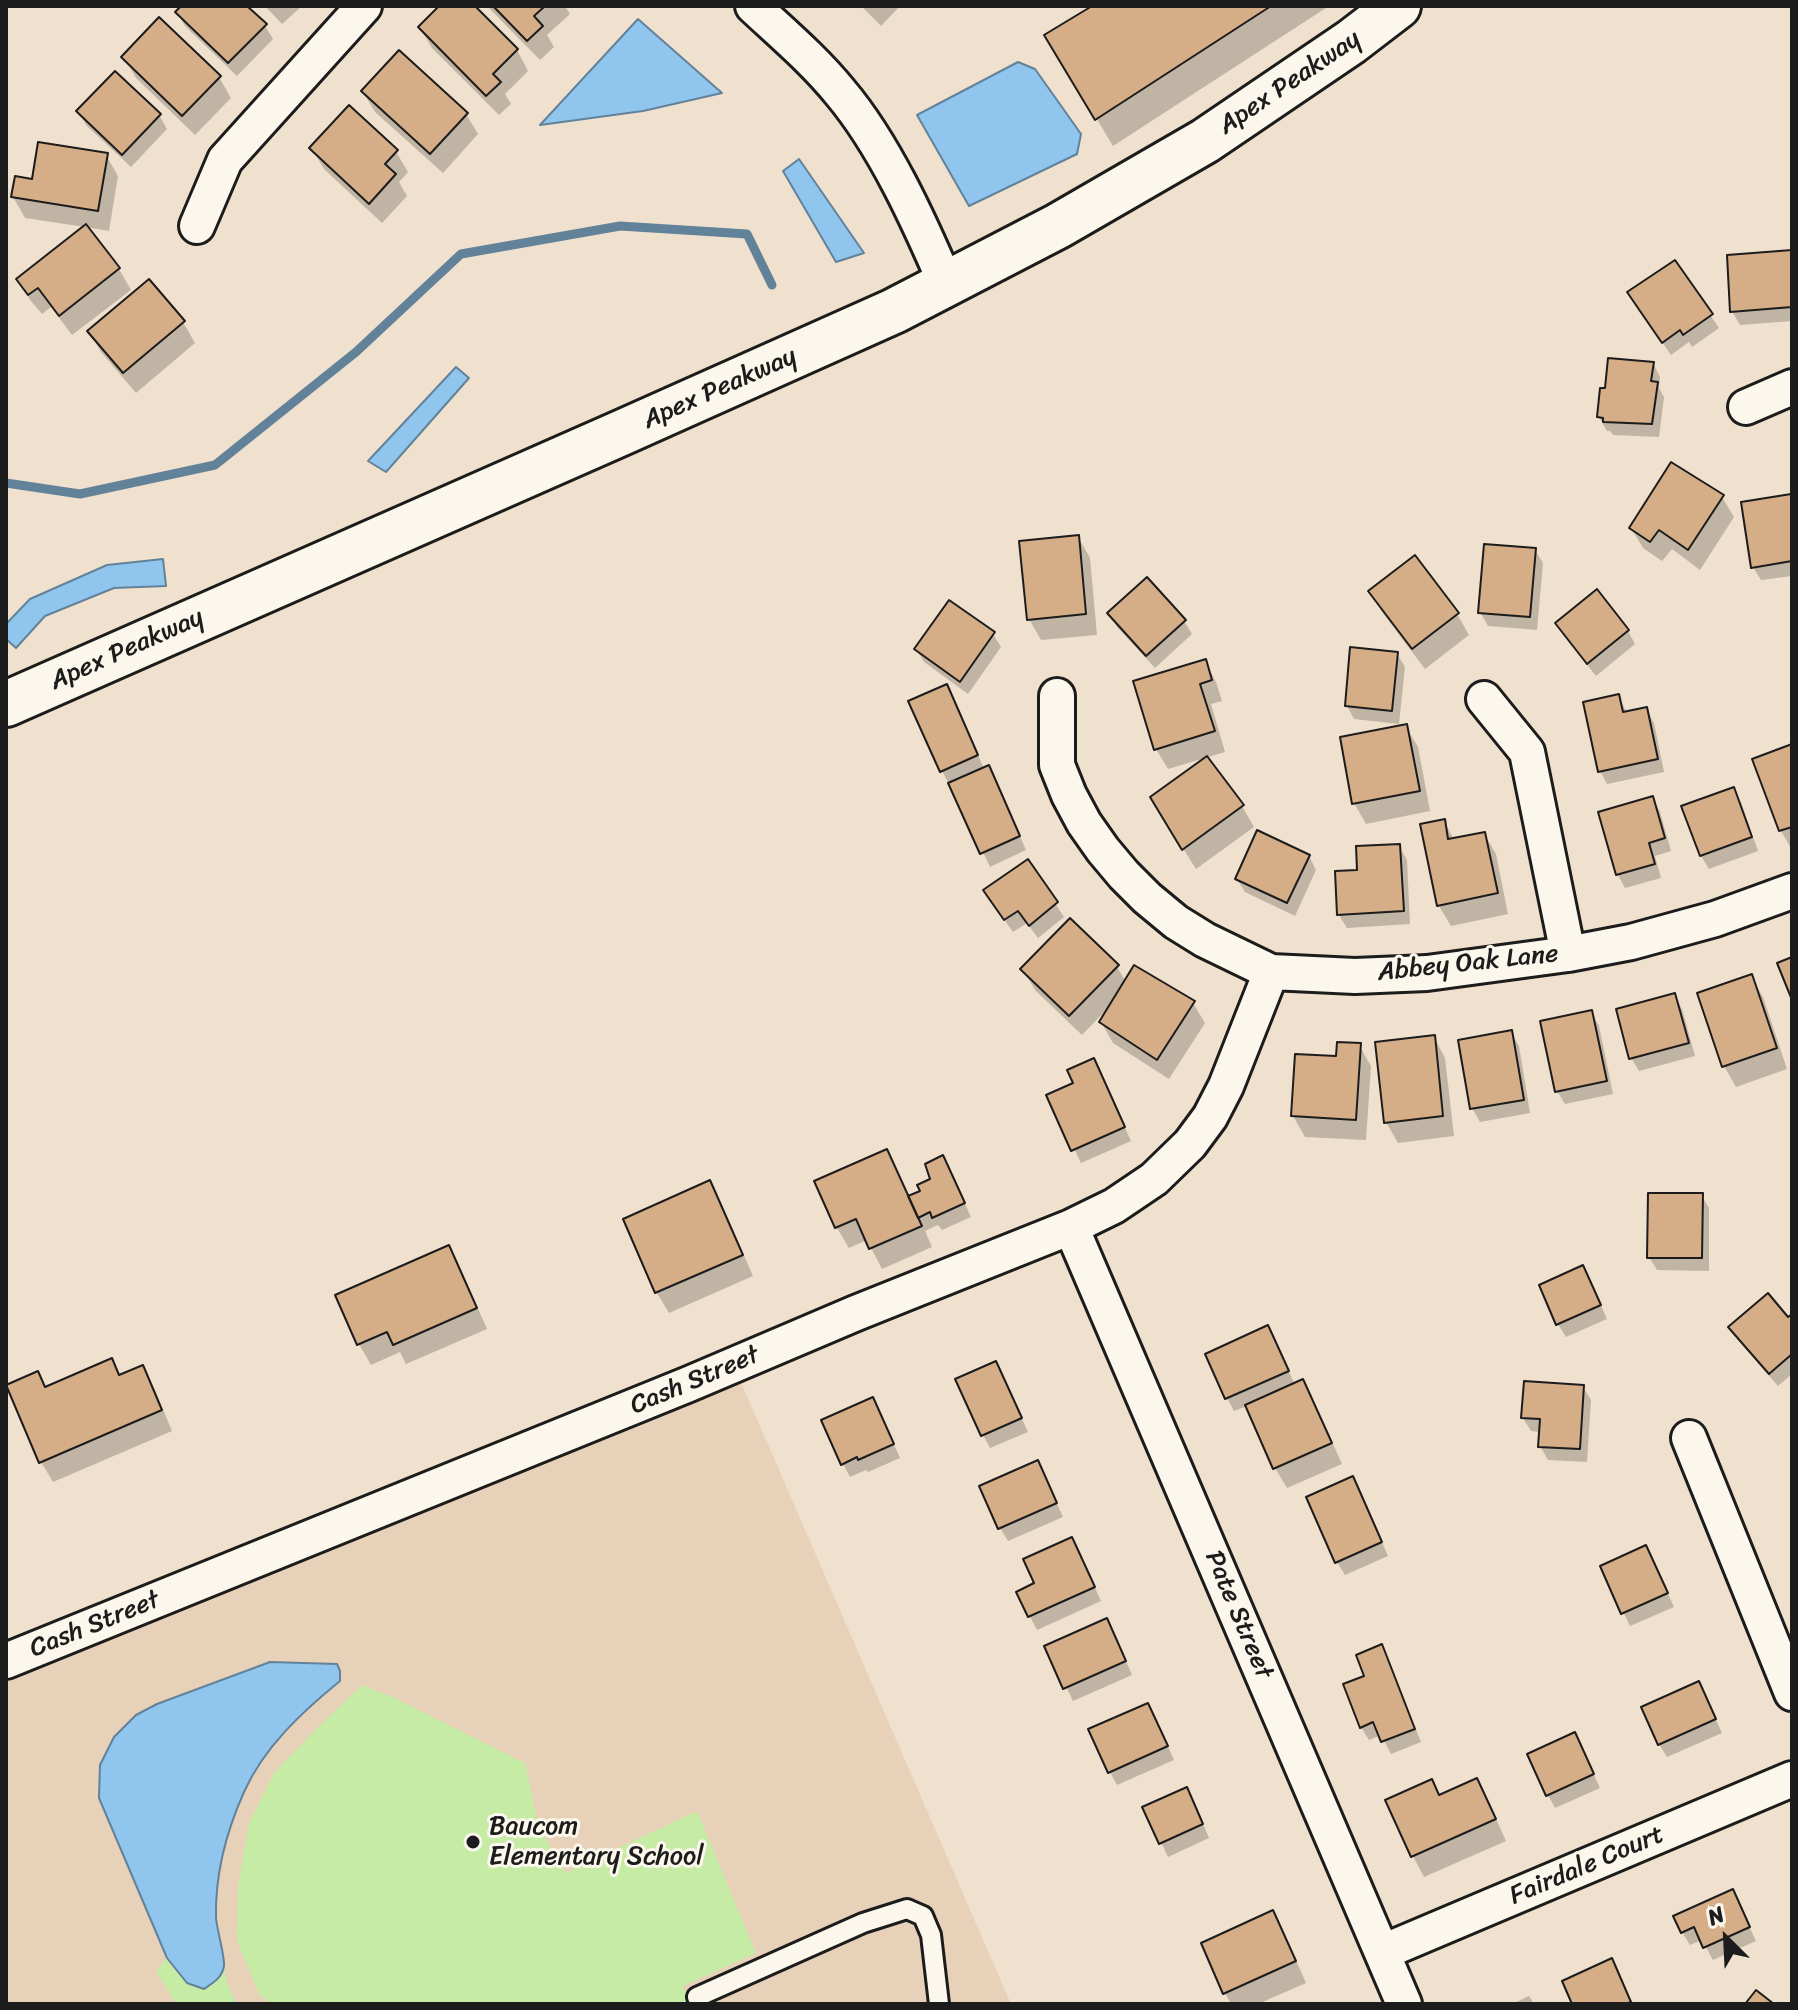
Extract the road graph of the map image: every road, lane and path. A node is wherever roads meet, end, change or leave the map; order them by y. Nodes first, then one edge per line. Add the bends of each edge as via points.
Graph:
1 (364, 6) edge
2 (753, 6) edge
3 (1398, 6) edge
4 (197, 226) dead end
5 (946, 284) junction
6 (1792, 387) edge
7 (1746, 407) dead end
8 (1057, 696) dead end
9 (1484, 699) dead end
10 (6, 704) edge
11 (1792, 891) edge
12 (1568, 954) junction
13 (1271, 972) junction
14 (1071, 1227) junction
15 (1689, 1438) dead end
16 (6, 1661) edge
17 (1792, 1693) edge
18 (1792, 1779) edge
19 (1383, 1952) junction
20 (697, 1997) dead end
21 (939, 2004) edge
22 (1404, 2004) edge

1 - 4 street via 225,160
2 - 5 street via 808,56 860,117
3 - 5 main road, Apex Peakway via 1205,141
5 - 10 main road, Apex Peakway
6 - 7 street
8 - 13 street, Abbey Oak Lane via 1057,765 1103,850 1176,922
9 - 12 street via 1527,752
11 - 12 street, Abbey Oak Lane via 1687,927
12 - 13 street, Abbey Oak Lane via 1415,974
13 - 14 street, Cash Street via 1226,1086 1190,1144 1154,1179
14 - 16 street, Cash Street
14 - 19 street, Pate Street
15 - 17 street
18 - 19 street, Fairdale Court
19 - 22 street, Pate Street
20 - 21 lane via 863,1923 907,1909 923,1916 931,1935

